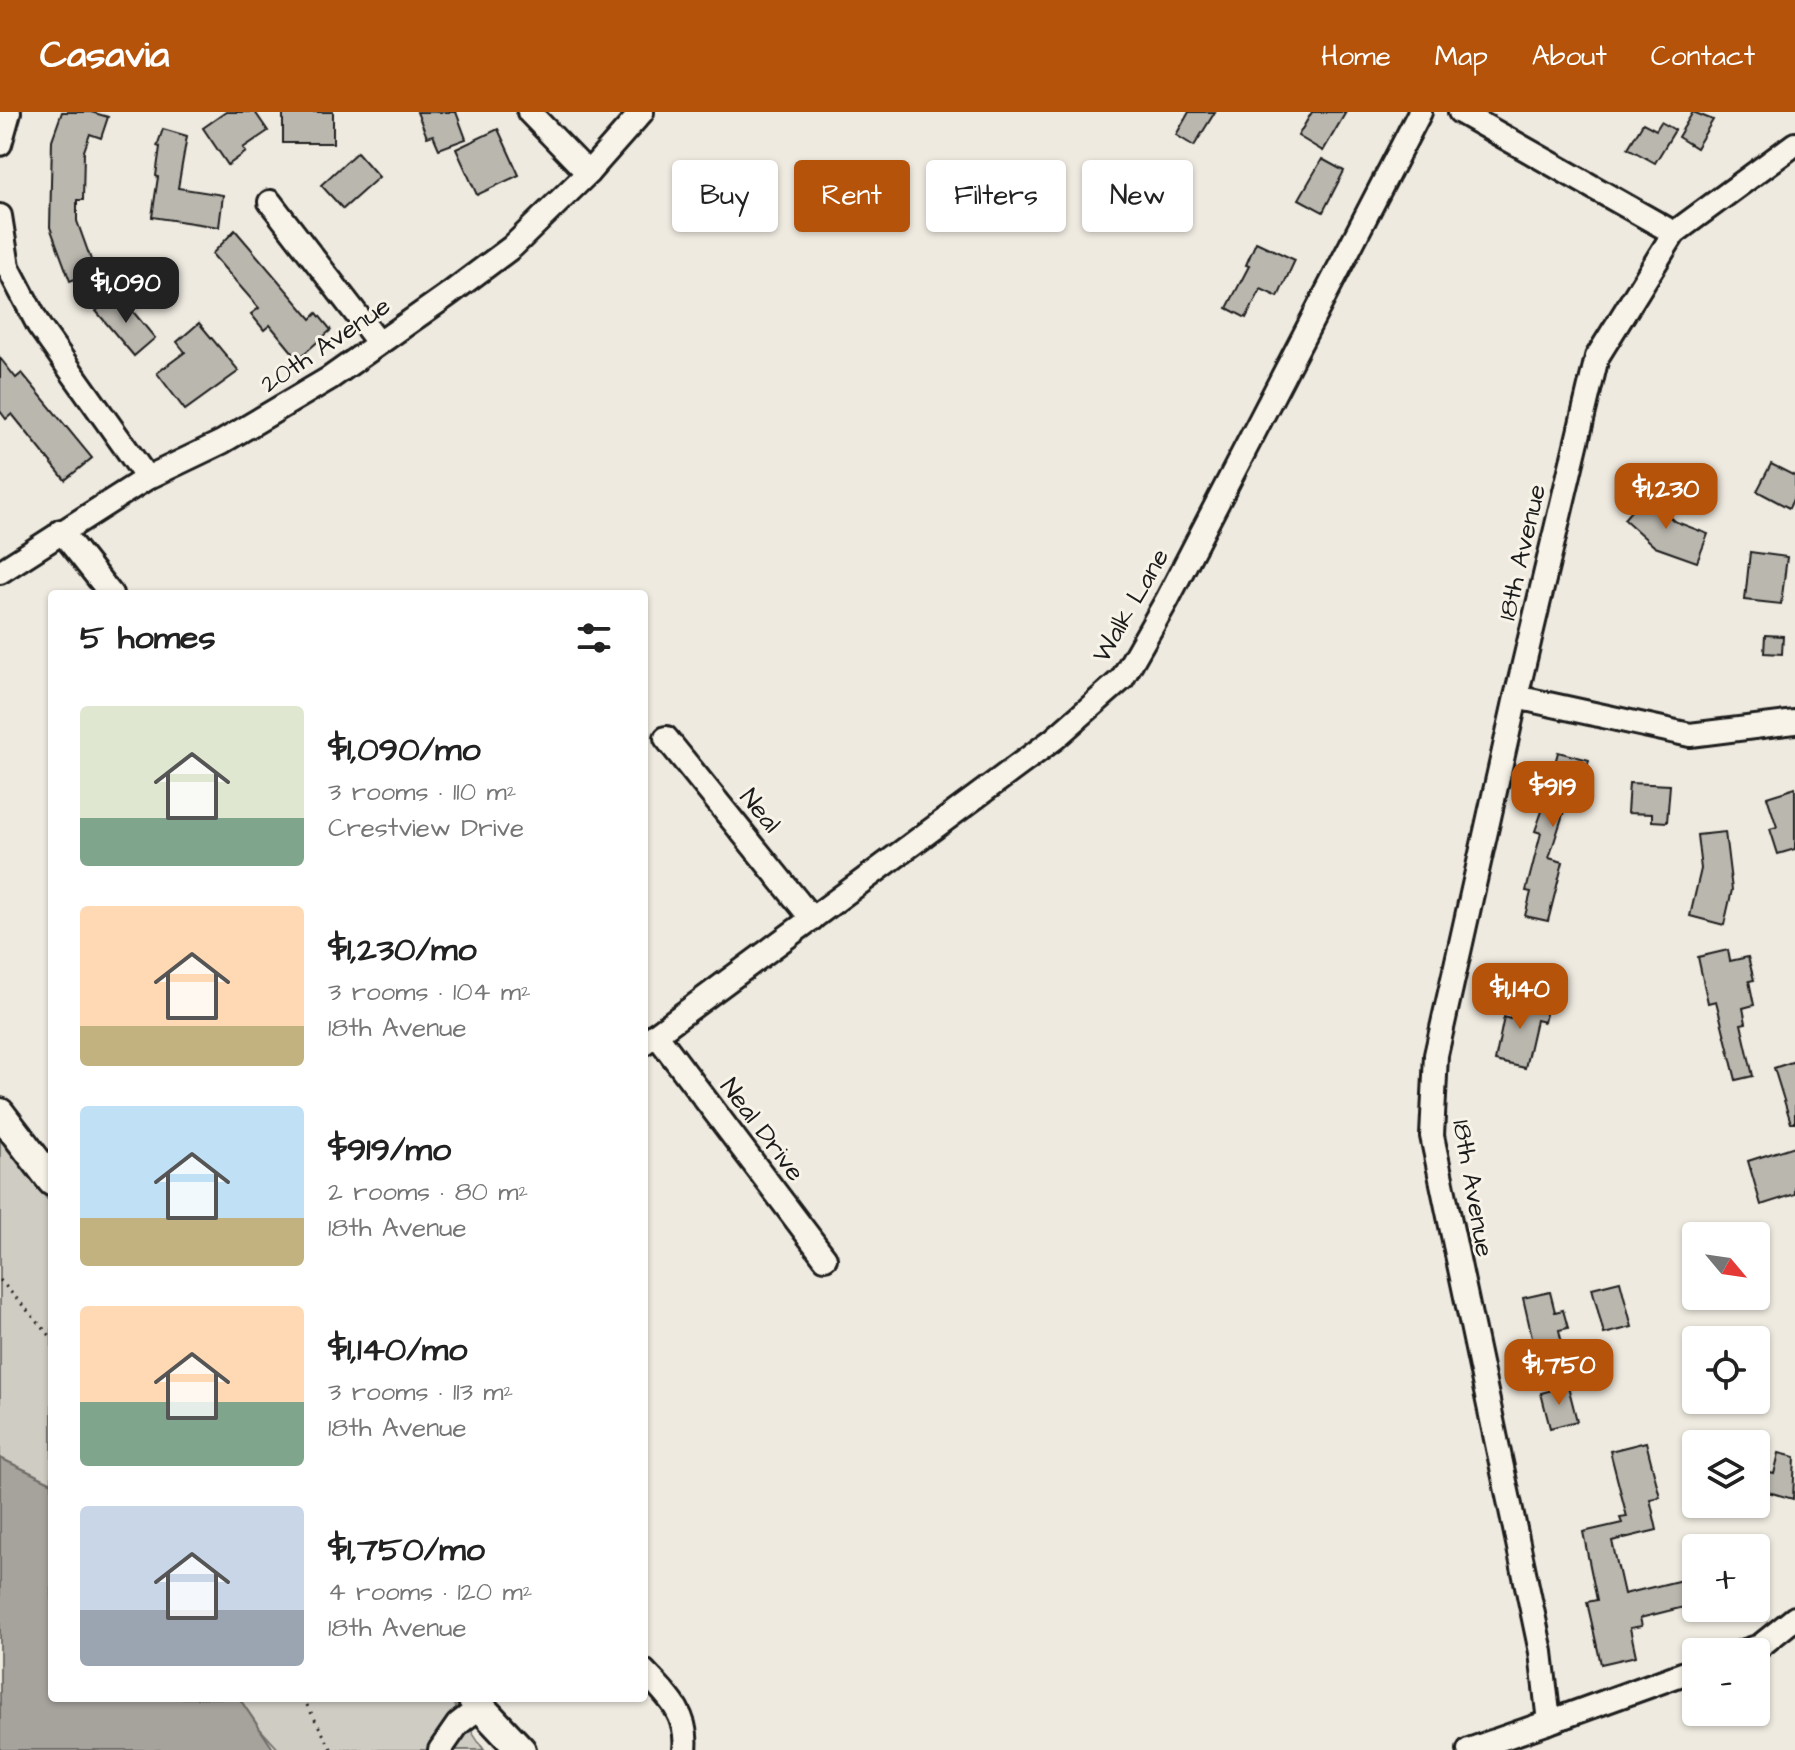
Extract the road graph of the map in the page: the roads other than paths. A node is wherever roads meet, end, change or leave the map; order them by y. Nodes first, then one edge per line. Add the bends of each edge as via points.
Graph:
1 (9, 112) edge
2 (529, 112) edge
3 (642, 112) edge
4 (1420, 112) edge
5 (1460, 112) edge
6 (0, 144) edge
7 (1795, 144) edge
8 (588, 173) junction
9 (270, 202) dead end
10 (0, 216) edge
11 (1674, 233) junction
12 (378, 342) junction
13 (147, 478) junction
14 (61, 531) junction
15 (0, 572) edge
16 (108, 590) edge
17 (1516, 697) junction
18 (1795, 722) edge
19 (666, 738) dead end
20 (812, 919) junction
21 (650, 1038) edge
22 (0, 1113) edge
23 (48, 1176) edge
24 (825, 1258) dead end
25 (1795, 1618) edge
26 (1770, 1638) edge
27 (1682, 1674) edge
28 (648, 1675) edge
29 (475, 1702) edge
30 (1549, 1722) junction
31 (440, 1750) edge
32 (521, 1750) edge
33 (685, 1750) edge
34 (1469, 1750) edge

1 - 6 street
2 - 8 street
3 - 8 street, 20th Avenue
4 - 20 street, Walk Lane via 1122,679 1054,739
5 - 11 street
7 - 11 street, 18th Avenue
8 - 12 street, 20th Avenue via 512,247
9 - 12 street
10 - 13 street via 8,267 39,326
11 - 17 street, 18th Avenue via 1597,357
12 - 13 street, 20th Avenue via 263,418
13 - 14 street, 20th Avenue
14 - 15 street, 20th Avenue
14 - 16 street
17 - 18 street via 1690,735
17 - 30 street, 18th Avenue via 1436,1055 1432,1136 1541,1652
19 - 20 street, Neal
20 - 21 street, Walk Lane
21 - 24 street, Neal Drive
22 - 23 main road
25 - 26 street
27 - 30 street
28 - 33 street via 678,1708
29 - 31 street
29 - 32 main road
30 - 34 street

